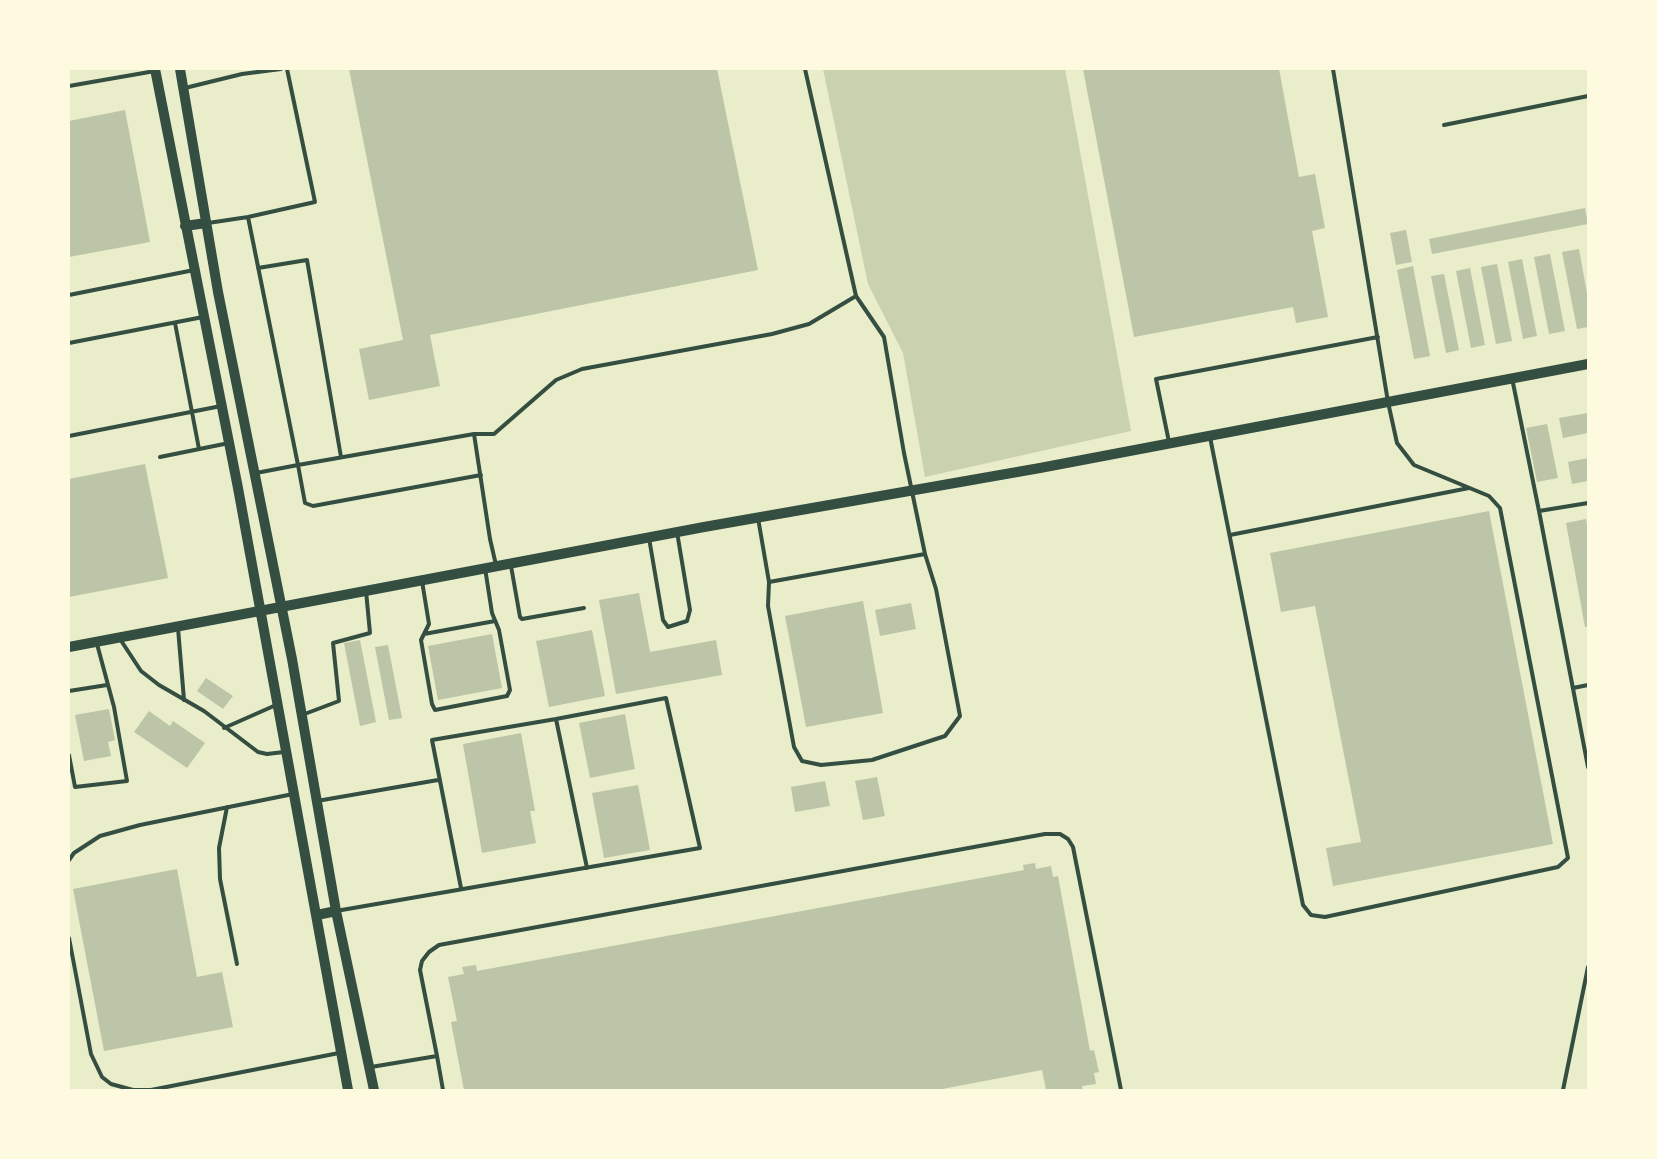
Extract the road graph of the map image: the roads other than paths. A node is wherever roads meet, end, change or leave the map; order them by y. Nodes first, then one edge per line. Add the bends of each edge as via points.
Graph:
1 (180, 69) edge
2 (281, 69) edge
3 (287, 69) edge
4 (805, 69) edge
5 (1332, 69) edge
6 (155, 70) edge
7 (69, 86) edge
8 (183, 88) junction
9 (1588, 96) edge
10 (1444, 125) dead end
11 (248, 217) junction
12 (206, 223) junction
13 (185, 226) junction
14 (258, 268) junction
15 (194, 270) junction
16 (69, 295) edge
17 (856, 296) junction
18 (203, 317) junction
19 (175, 323) junction
20 (1378, 337) junction
21 (69, 343) edge
22 (1588, 364) edge
23 (1512, 378) junction
24 (1388, 402) junction
25 (221, 406) junction
26 (192, 412) junction
27 (474, 434) junction
28 (69, 436) edge
29 (1210, 436) junction
30 (229, 443) junction
31 (1169, 444) junction
32 (198, 449) junction
33 (160, 457) dead end
34 (341, 458) junction
35 (298, 465) junction
36 (255, 473) junction
37 (481, 475) junction
38 (1469, 488) junction
39 (913, 490) junction
40 (1588, 503) edge
41 (1540, 511) junction
42 (758, 518) junction
43 (677, 532) junction
44 (1230, 535) junction
45 (649, 538) junction
46 (925, 554) junction
47 (510, 564) junction
48 (497, 566) junction
49 (486, 568) junction
50 (422, 580) junction
51 (769, 582) junction
52 (366, 591) junction
53 (282, 607) junction
54 (584, 608) dead end
55 (261, 610) junction
56 (495, 621) junction
57 (178, 626) junction
58 (424, 634) junction
59 (118, 637) junction
60 (96, 641) junction
61 (69, 647) edge
62 (107, 685) junction
63 (1588, 685) edge
64 (1573, 688) junction
65 (69, 691) edge
66 (184, 700) junction
67 (278, 704) junction
68 (302, 715) junction
69 (556, 719) junction
70 (224, 728) junction
71 (287, 751) junction
72 (69, 755) edge
73 (1588, 767) edge
74 (438, 780) junction
75 (294, 794) junction
76 (317, 801) junction
77 (227, 807) junction
78 (69, 860) edge
79 (587, 868) junction
80 (461, 888) junction
81 (336, 911) junction
82 (317, 915) junction
83 (69, 938) edge
84 (237, 964) dead end
85 (1588, 967) edge
86 (341, 1052) junction
87 (437, 1056) junction
88 (371, 1067) junction
89 (348, 1090) edge
90 (374, 1090) edge
91 (444, 1090) edge
92 (1121, 1090) edge
93 (1563, 1090) edge

1 - 8 main road
2 - 8 lane via 242,74
3 - 11 lane via 316,202
4 - 17 lane
5 - 20 lane
6 - 7 lane
6 - 13 main road
8 - 12 main road
9 - 10 lane
11 - 12 lane
11 - 14 lane
12 - 13 main road
12 - 36 main road
13 - 15 main road
14 - 34 lane via 308,260
14 - 35 lane
15 - 16 lane
15 - 18 main road
17 - 27 lane via 809,324 772,334 582,369 556,380 494,434
17 - 39 lane via 884,337
18 - 19 lane
18 - 25 main road
19 - 21 lane
19 - 26 lane
20 - 24 lane
20 - 31 lane via 1156,379
22 - 23 main road
23 - 24 main road
23 - 41 lane
24 - 29 main road
24 - 38 lane via 1397,443 1414,465
25 - 26 lane
25 - 30 main road
26 - 28 lane
26 - 32 lane
27 - 34 lane
27 - 37 lane
29 - 31 main road
29 - 44 lane
30 - 32 lane
30 - 55 main road
31 - 39 main road
32 - 33 lane
34 - 35 lane
35 - 36 lane
35 - 37 lane via 305,504 312,506
36 - 53 main road
37 - 48 lane
38 - 44 lane
38 - 44 lane via 1489,496 1500,508 1568,858 1558,867 1325,917 1311,915 1303,905
39 - 42 main road
39 - 46 lane
40 - 41 lane
41 - 64 lane
42 - 43 main road
42 - 51 lane
43 - 45 main road
43 - 45 lane via 690,610 687,621 668,627
45 - 47 main road
46 - 51 lane
46 - 51 lane via 936,589 960,716 945,736 872,760 820,765 802,761 794,747 768,606
47 - 48 main road
47 - 54 lane via 522,619
48 - 49 main road
49 - 50 main road
49 - 56 lane
50 - 52 main road
50 - 58 lane via 429,624
52 - 53 main road
52 - 68 lane via 370,633 333,643 339,701
53 - 55 main road
53 - 68 main road
55 - 57 main road
55 - 67 main road
56 - 58 lane
56 - 58 lane via 510,690 507,696 435,710 421,640
57 - 59 main road
57 - 66 lane
59 - 60 main road
59 - 66 lane via 141,672
60 - 61 main road
60 - 62 lane
62 - 65 lane
62 - 72 lane via 127,781 75,788
63 - 64 lane
64 - 73 lane
66 - 70 lane
67 - 70 lane
67 - 71 main road
68 - 76 main road
69 - 74 lane via 432,740
69 - 79 lane
69 - 79 lane via 666,698 700,848
70 - 71 lane via 258,752
71 - 75 main road
74 - 76 lane
74 - 80 lane
75 - 77 lane
75 - 82 main road
76 - 81 main road
77 - 78 lane via 100,836
77 - 84 lane via 219,848 220,879
79 - 80 lane
80 - 81 lane
81 - 82 main road
81 - 88 main road
82 - 86 main road
83 - 86 lane via 91,1054 102,1078 112,1084 132,1090 151,1090
85 - 93 lane
86 - 89 main road
87 - 88 lane
87 - 91 lane
87 - 92 lane via 420,970 422,961 439,946 1045,834 1060,834 1073,847
88 - 90 main road

